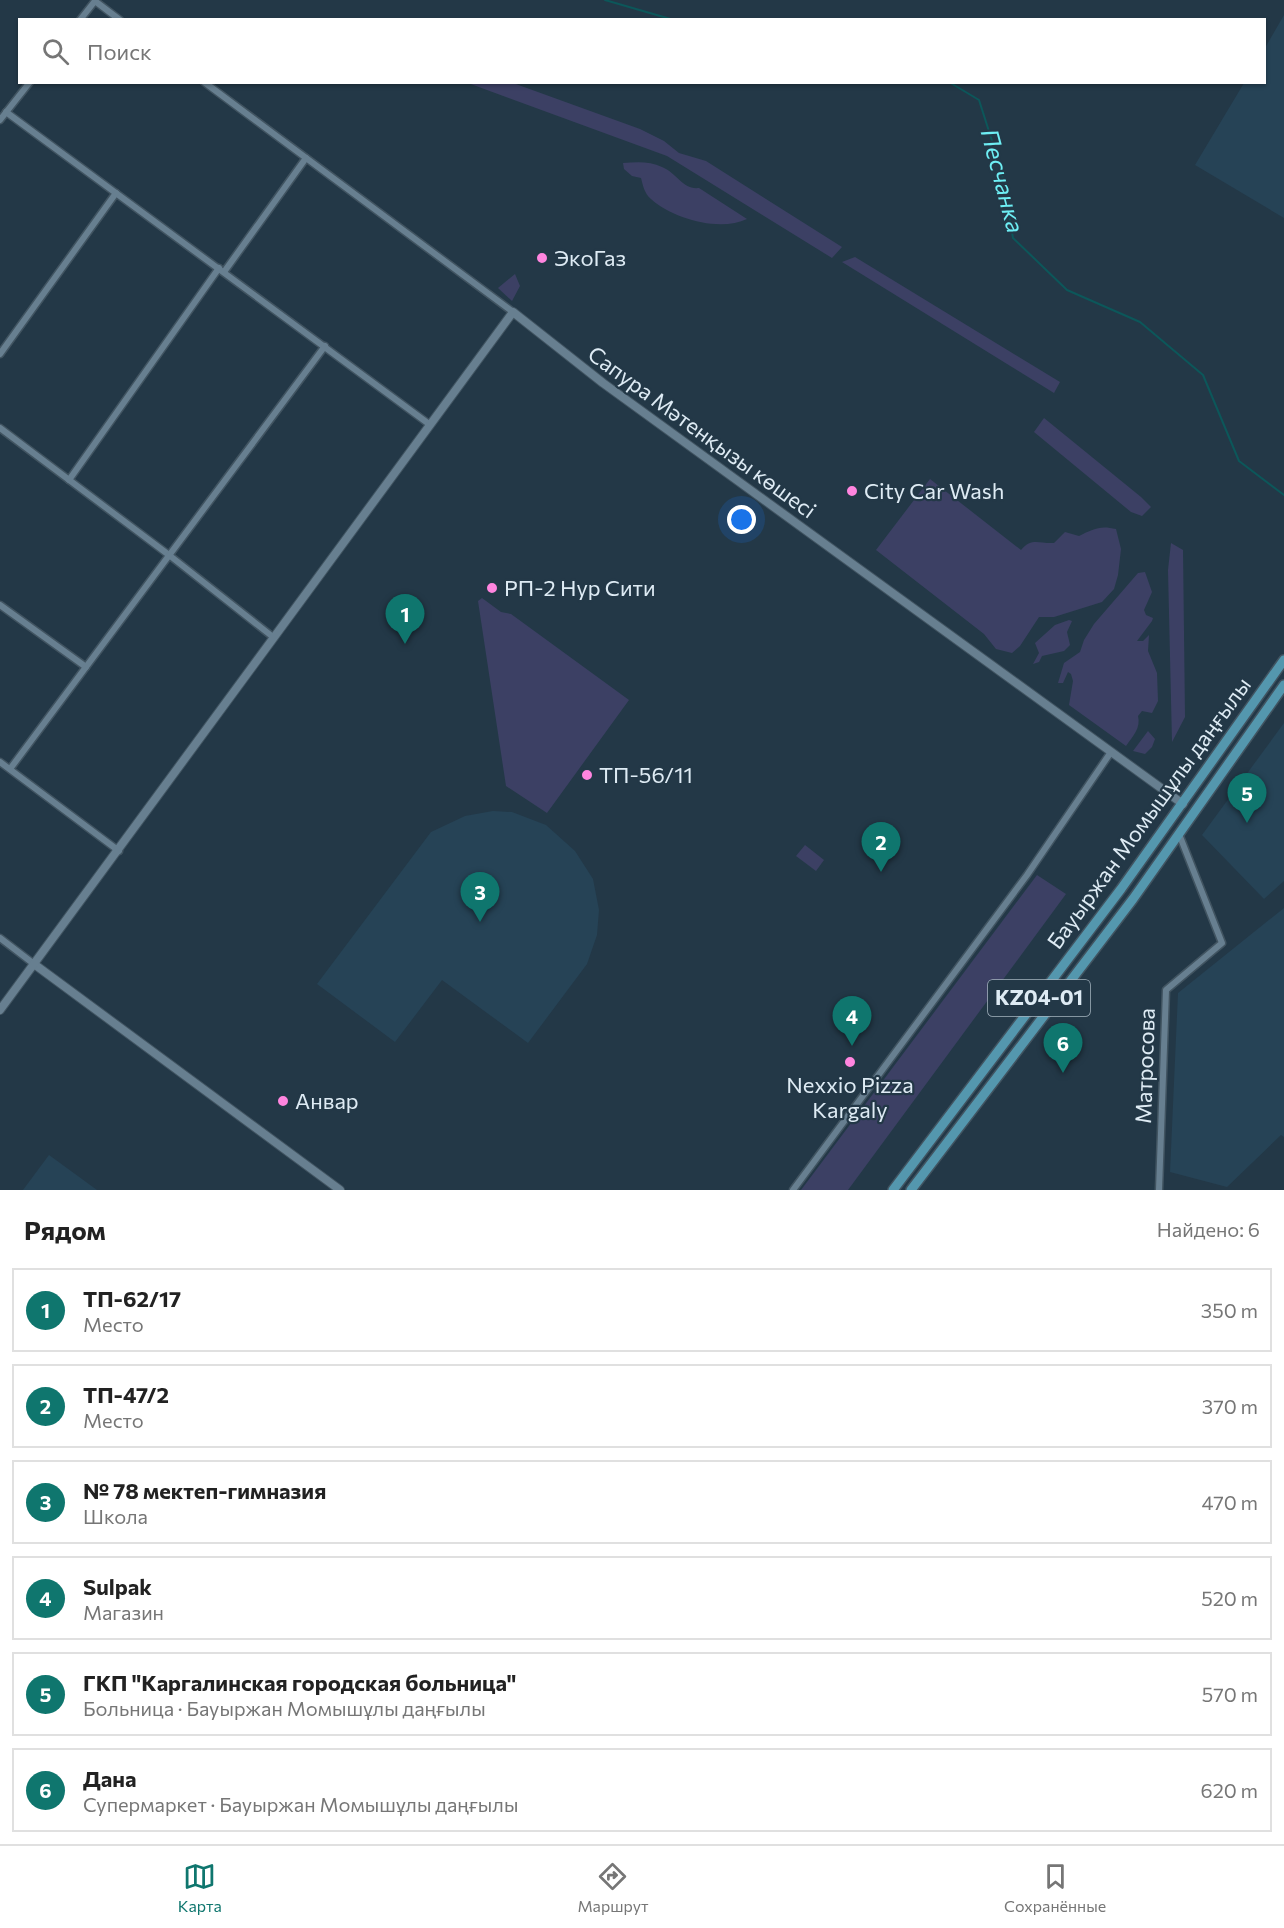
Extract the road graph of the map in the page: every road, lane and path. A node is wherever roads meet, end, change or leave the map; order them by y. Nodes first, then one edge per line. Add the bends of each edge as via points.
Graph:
1 (95, 1) edge
2 (82, 18) edge
3 (117, 18) edge
4 (28, 84) edge
5 (207, 84) edge
6 (6, 112) junction
7 (0, 120) edge
8 (306, 158) junction
9 (116, 193) junction
10 (221, 270) junction
11 (513, 312) junction
12 (325, 346) junction
13 (0, 354) edge
14 (429, 424) junction
15 (0, 428) edge
16 (69, 480) junction
17 (169, 555) junction
18 (0, 605) edge
19 (273, 638) junction
20 (1284, 660) edge
21 (86, 667) junction
22 (1284, 685) edge
23 (1111, 752) junction
24 (0, 762) edge
25 (10, 769) junction
26 (1183, 804) junction
27 (1195, 813) junction
28 (1179, 834) junction
29 (119, 851) junction
30 (1121, 889) junction
31 (1133, 899) junction
32 (0, 938) edge
33 (34, 964) junction
34 (0, 1010) edge
35 (340, 1190) edge
36 (793, 1190) edge
37 (893, 1190) edge
38 (912, 1190) edge
39 (1159, 1190) edge

1 - 2 street
1 - 3 street
4 - 6 street
5 - 8 street, Сапура Мәтенқызы көшесі
6 - 7 street
6 - 9 street
8 - 10 street
8 - 11 street, Сапура Мәтенқызы көшесі
9 - 10 street
9 - 13 street
10 - 12 street
10 - 16 street
11 - 14 street
11 - 23 street, Сапура Мәтенқызы көшесі via 603,383
12 - 14 street
12 - 17 street
14 - 19 street
15 - 16 street
16 - 17 street
17 - 19 street
17 - 21 street
18 - 21 street
19 - 29 street
20 - 26 main road, Бауыржан Момышұлы даңғылы / KZ04-01
21 - 25 street
22 - 27 main road, Бауыржан Момышұлы даңғылы / KZ04-01
23 - 26 street, Сапура Мәтенқызы көшесі
23 - 36 street via 1027,875
24 - 25 street
25 - 29 street
26 - 27 main road
26 - 30 main road, Бауыржан Момышұлы даңғылы / KZ04-01
27 - 28 main road, Бауыржан Момышұлы даңғылы / KZ04-01
28 - 31 main road, Бауыржан Момышұлы даңғылы / KZ04-01
28 - 39 street, Матросова via 1222,943 1166,990
29 - 33 street
30 - 31 main road
30 - 37 main road, Бауыржан Момышұлы даңғылы / KZ04-01
31 - 38 main road, Бауыржан Момышұлы даңғылы / KZ04-01
32 - 33 street
33 - 34 street
33 - 35 street

